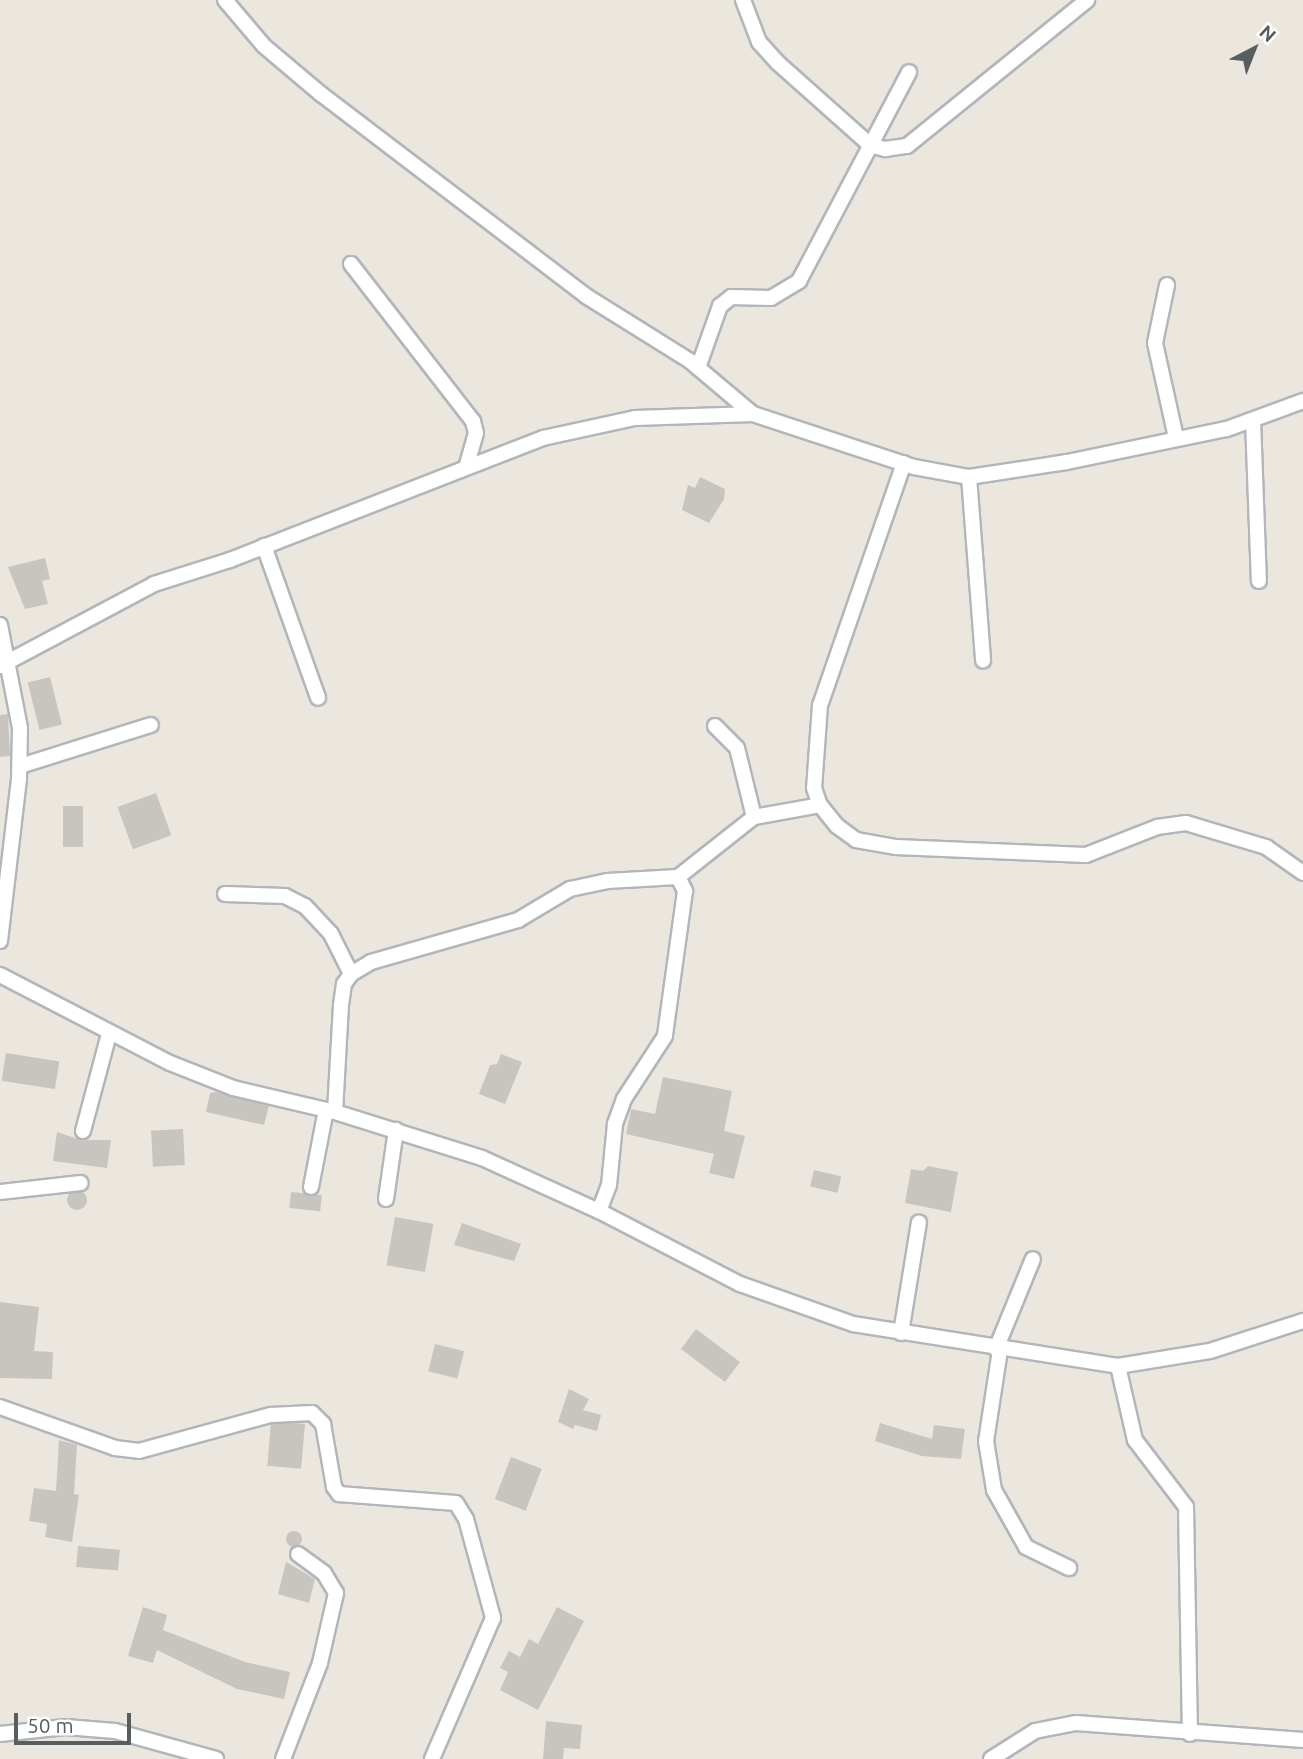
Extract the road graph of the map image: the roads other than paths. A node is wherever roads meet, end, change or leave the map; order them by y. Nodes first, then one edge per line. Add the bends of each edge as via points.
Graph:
1 (225, 0) edge
2 (743, 0) edge
3 (1087, 0) edge
4 (909, 72) dead end
5 (870, 145) junction
6 (351, 264) dead end
7 (1167, 285) dead end
8 (698, 368) junction
9 (1303, 401) edge
10 (753, 414) junction
11 (1253, 420) junction
12 (1176, 438) junction
13 (904, 463) junction
14 (466, 467) junction
15 (969, 477) junction
16 (264, 547) junction
17 (1259, 582) dead end
18 (0, 625) edge
19 (983, 660) dead end
20 (5, 664) edge
21 (318, 698) dead end
22 (151, 725) dead end
23 (715, 726) dead end
24 (20, 766) junction
25 (820, 805) junction
26 (754, 817) junction
27 (1303, 873) edge
28 (677, 877) junction
29 (225, 894) dead end
30 (0, 941) edge
31 (351, 974) junction
32 (0, 975) edge
33 (109, 1034) junction
34 (331, 1111) junction
35 (396, 1129) junction
36 (83, 1131) dead end
37 (80, 1184) dead end
38 (311, 1187) dead end
39 (0, 1192) edge
40 (386, 1199) dead end
41 (600, 1211) junction
42 (919, 1222) dead end
43 (1033, 1259) dead end
44 (1303, 1321) edge
45 (901, 1334) junction
46 (998, 1350) junction
47 (1118, 1366) junction
48 (0, 1407) edge
49 (299, 1554) dead end
50 (1069, 1568) dead end
51 (0, 1734) edge
52 (1190, 1734) junction
53 (1303, 1740) edge
54 (216, 1759) edge
55 (283, 1759) edge
56 (432, 1759) edge
57 (991, 1759) edge

1 - 8 street via 264,46 413,166 586,296
2 - 5 street via 759,42
3 - 5 street via 907,146
4 - 5 street
5 - 8 street via 799,281 771,298 731,297 720,306
6 - 14 street via 473,421 476,433
7 - 12 street via 1155,343
8 - 10 street
9 - 11 street
10 - 13 street
10 - 14 street via 635,418 543,438
11 - 12 street
11 - 17 street
12 - 15 street
13 - 15 street
13 - 25 street via 820,705 814,788
14 - 16 street
15 - 19 street
16 - 20 street via 154,584
16 - 21 street
18 - 20 street
20 - 24 street via 20,728
22 - 24 street
23 - 26 street via 737,748
24 - 30 street
25 - 26 street
25 - 27 street via 856,840 896,847 1086,855 1157,827 1186,823 1266,847
26 - 28 street
28 - 31 street via 607,881 570,890 518,920 371,962
28 - 41 street via 685,891 664,1036 624,1099 615,1124 609,1185
29 - 31 street via 285,896 305,906 331,934
31 - 34 street via 344,984
32 - 33 street
33 - 34 street via 233,1088
33 - 36 street
34 - 35 street
34 - 38 street
35 - 40 street
35 - 41 street via 482,1158
37 - 39 street
41 - 45 street via 740,1284 793,1306
42 - 45 street
43 - 46 street
44 - 47 street via 1210,1351
45 - 46 street
46 - 47 street
46 - 50 street via 986,1441 994,1490 1026,1547
47 - 52 street via 1135,1440 1185,1507
48 - 56 street via 115,1448 139,1451 271,1415 312,1413 323,1424 339,1494 456,1503 466,1519 493,1618
49 - 55 street via 324,1573 336,1593 320,1663
51 - 54 street via 66,1727 115,1731
52 - 53 street
52 - 57 street via 1076,1723 1053,1725 1018,1740

